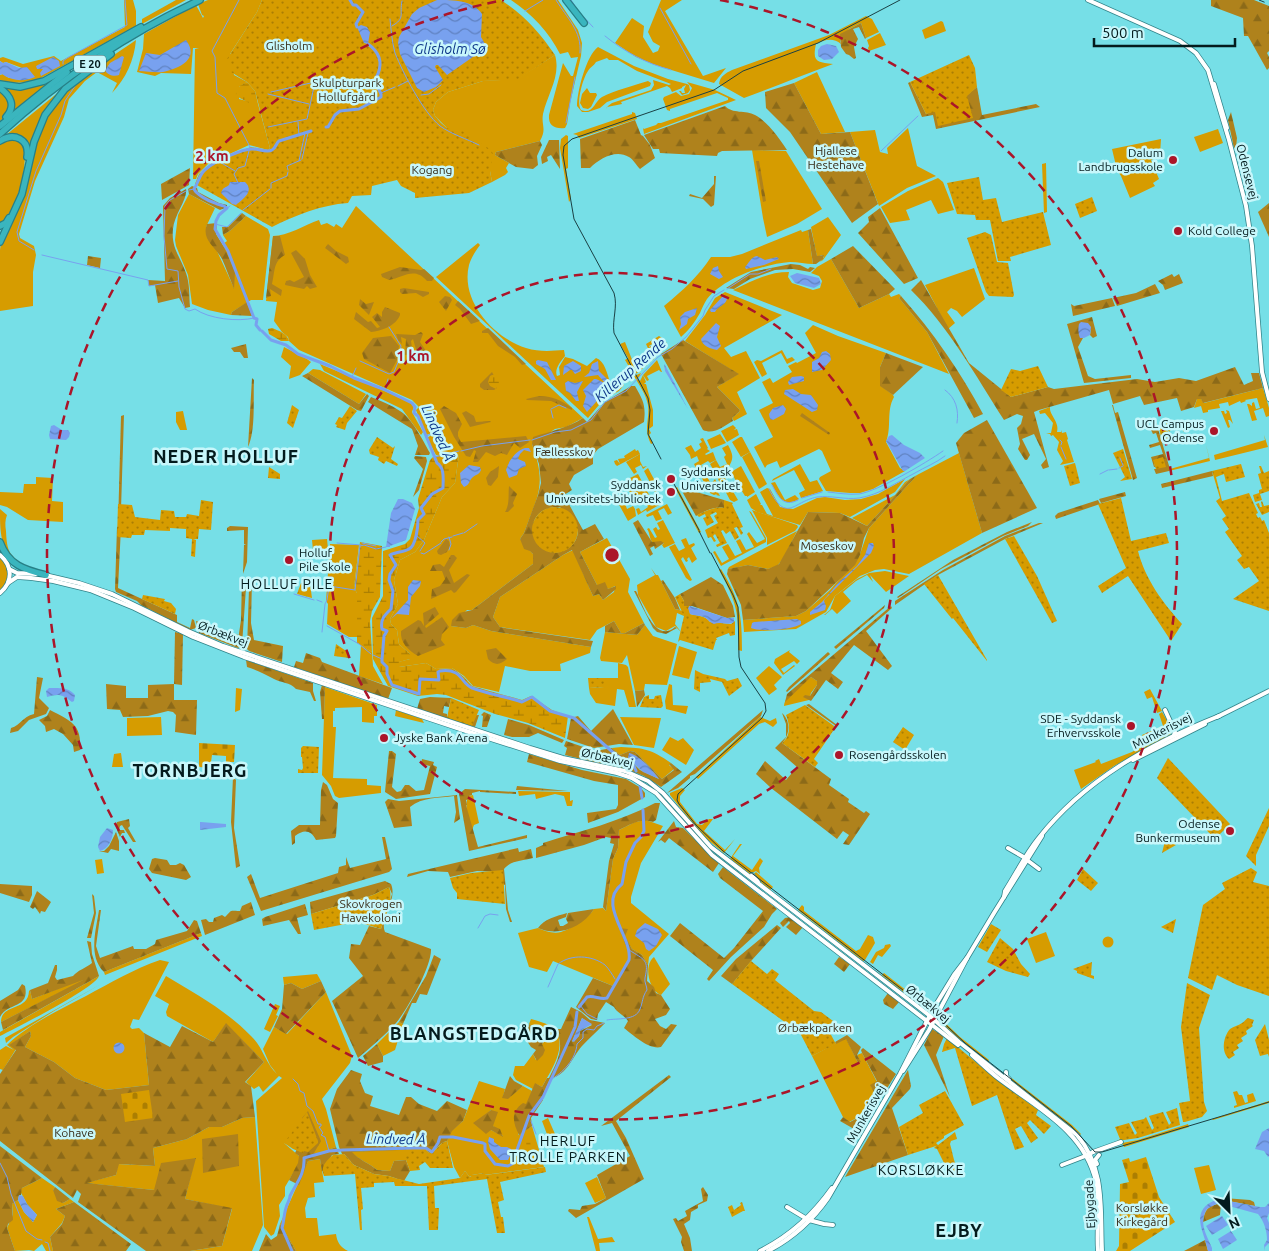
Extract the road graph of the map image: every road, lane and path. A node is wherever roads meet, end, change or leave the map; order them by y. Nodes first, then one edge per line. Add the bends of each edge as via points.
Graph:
1 (192, 0) edge
2 (200, 0) edge
3 (566, 0) edge
4 (1088, 0) edge
5 (188, 6) junction
6 (149, 23) junction
7 (584, 23) dead end
8 (100, 49) junction
9 (112, 53) junction
10 (1210, 75) junction
11 (0, 84) edge
12 (0, 88) edge
13 (1221, 111) junction
14 (0, 124) edge
15 (0, 130) edge
16 (0, 134) edge
17 (0, 140) edge
18 (1229, 140) junction
19 (0, 226) edge
20 (0, 242) edge
21 (1269, 398) edge
22 (0, 542) edge
23 (1, 554) edge
24 (9, 569) junction
25 (46, 575) junction
26 (8, 583) junction
27 (0, 593) edge
28 (111, 596) junction
29 (1269, 691) edge
30 (1165, 710) dead end
31 (1220, 716) junction
32 (427, 718) junction
33 (473, 730) junction
34 (1182, 734) junction
35 (1174, 735) junction
36 (1116, 768) junction
37 (1043, 835) junction
38 (1008, 848) dead end
39 (726, 860) junction
40 (1026, 860) junction
41 (1039, 869) dead end
42 (752, 875) dead end
43 (762, 890) junction
44 (1004, 897) junction
45 (791, 910) junction
46 (810, 925) junction
47 (840, 952) junction
48 (968, 958) junction
49 (867, 966) junction
50 (904, 1002) junction
51 (931, 1020) junction
52 (959, 1042) junction
53 (985, 1066) junction
54 (1006, 1072) dead end
55 (900, 1074) junction
56 (1002, 1076) junction
57 (1019, 1089) junction
58 (1121, 1142) dead end
59 (1088, 1155) junction
60 (1099, 1155) dead end
61 (849, 1163) junction
62 (1062, 1165) dead end
63 (1098, 1176) junction
64 (787, 1207) dead end
65 (808, 1220) junction
66 (833, 1225) dead end
67 (760, 1251) edge
68 (768, 1251) edge
69 (1098, 1251) edge
70 (1102, 1251) edge

1 - 6 highway, E 20
2 - 5 highway, E 20
3 - 7 highway
4 - 10 main road via 1184,44 1200,57
5 - 9 highway
5 - 16 highway, E 20 via 80,71
6 - 8 highway
6 - 15 highway, E 20 via 71,73
8 - 11 highway via 44,81 20,86
8 - 14 highway
9 - 17 highway via 60,89
9 - 20 highway via 65,90 45,114 34,142 22,194
10 - 13 main road, Odensevej
10 - 13 main road
12 - 14 highway via 9,96 12,105
13 - 18 main road, Odensevej
13 - 18 main road, Odensevej
17 - 19 highway via 10,136 19,138 25,143 28,153 16,202 8,220
18 - 21 main road, Odensevej via 1244,194 1262,372
22 - 25 highway via 15,564 24,570
23 - 24 main road
24 - 25 main road, Ørbækvej via 18,573
24 - 26 main road
25 - 28 main road, Ørbækvej via 79,583
26 - 27 main road
26 - 28 main road via 17,577 31,578
28 - 32 main road, Ørbækvej via 193,638
28 - 33 main road, Ørbækvej via 224,646
29 - 31 main road, Munkerisvej
30 - 35 main road
31 - 34 main road, Munkerisvej
31 - 34 main road, Munkerisvej
32 - 33 main road
32 - 39 main road, Ørbækvej via 560,760 632,778 656,793 700,843
33 - 39 main road, Ørbækvej via 563,758 641,777 663,793 703,840
34 - 35 main road, Munkerisvej
34 - 36 main road, Munkerisvej
35 - 36 main road, Munkerisvej
36 - 37 main road, Munkerisvej via 1077,797
37 - 40 main road, Munkerisvej
37 - 40 main road, Munkerisvej
38 - 40 main road
39 - 43 main road, Ørbækvej
39 - 43 main road, Ørbækvej
40 - 41 main road
40 - 44 main road, Munkerisvej
40 - 44 main road, Munkerisvej
42 - 43 main road
43 - 45 main road, Ørbækvej
44 - 48 main road, Munkerisvej
45 - 46 main road
45 - 46 main road
45 - 47 main road, Ørbækvej
46 - 49 main road, Ørbækvej
47 - 49 main road via 863,968
47 - 50 main road, Ørbækvej
48 - 51 main road, Munkerisvej
48 - 51 main road, Munkerisvej via 954,975
49 - 51 main road, Ørbækvej
50 - 51 main road
50 - 51 main road, Ørbækvej
51 - 52 main road
51 - 52 main road, Ørbækvej
51 - 53 main road, Ørbækvej
51 - 55 main road, Munkerisvej
51 - 55 main road, Munkerisvej via 918,1049
52 - 56 main road, Ørbækvej
53 - 56 main road
53 - 59 main road, Ørbækvej via 1065,1128
54 - 57 main road
55 - 61 main road, Munkerisvej
56 - 57 main road, Ørbækvej
57 - 59 main road, Ørbækvej via 1072,1130
58 - 59 main road
59 - 62 main road
59 - 63 main road, Ejbygade
59 - 69 main road, Ejbygade via 1097,1192
60 - 63 main road via 1096,1160
61 - 65 main road, Munkerisvej
61 - 65 main road, Munkerisvej via 828,1198
63 - 70 main road, Ejbygade
64 - 65 main road
65 - 66 main road
65 - 67 main road, Munkerisvej
65 - 68 main road, Munkerisvej via 784,1242

